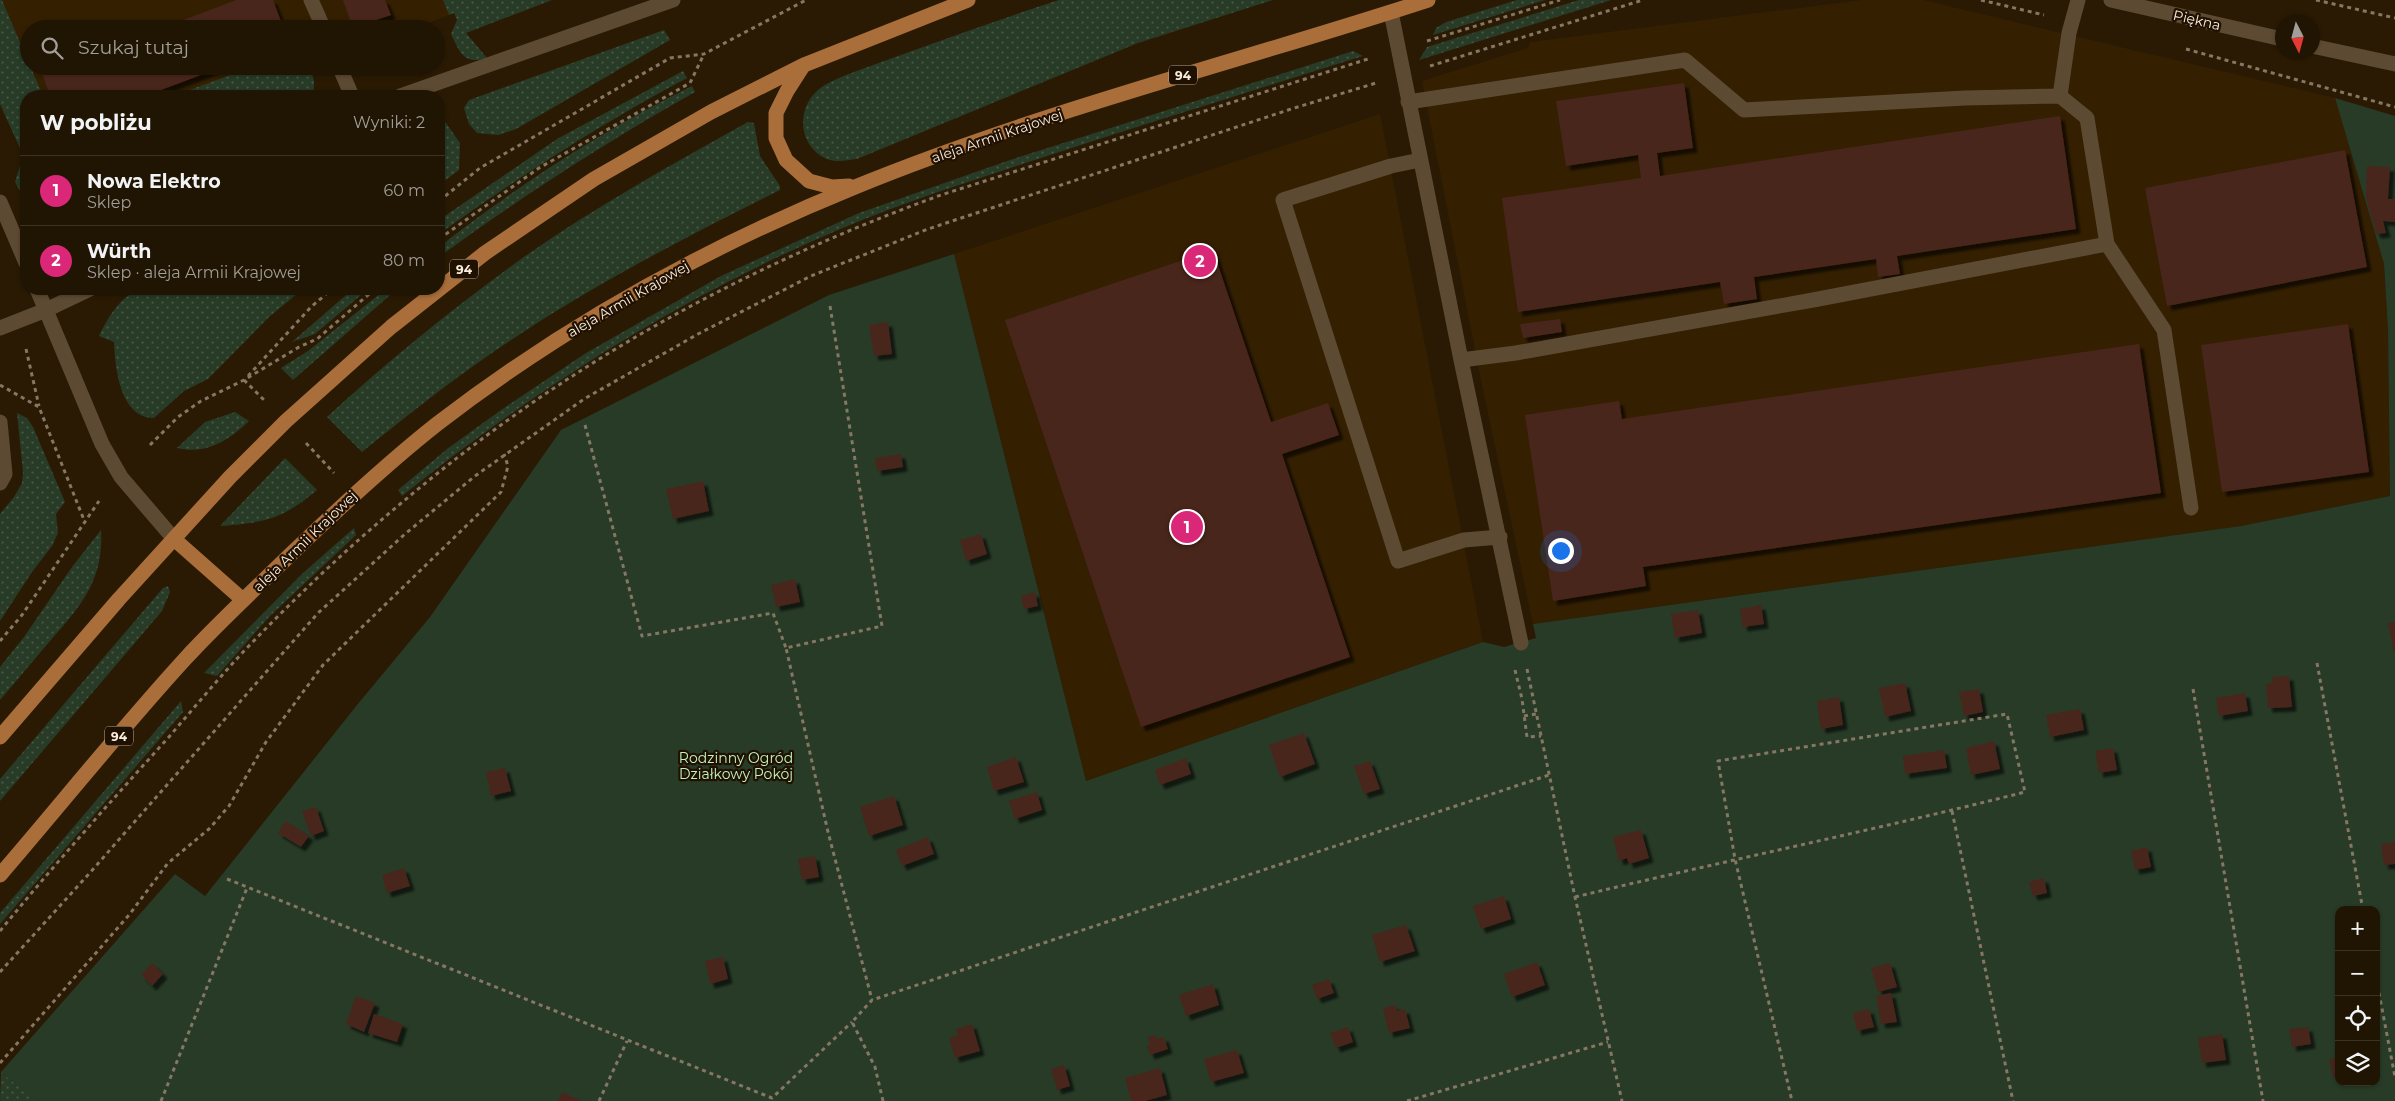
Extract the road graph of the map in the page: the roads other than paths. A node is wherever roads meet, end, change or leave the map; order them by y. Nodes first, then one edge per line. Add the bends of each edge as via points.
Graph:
1 (311, 0) edge
2 (673, 0) edge
3 (968, 0) edge
4 (1428, 0) edge
5 (2078, 0) edge
6 (2111, 0) edge
7 (1391, 12) junction
8 (320, 20) edge
9 (2275, 37) edge
10 (2320, 48) edge
11 (2395, 64) edge
12 (804, 65) junction
13 (343, 75) edge
14 (349, 90) edge
15 (417, 90) edge
16 (2060, 96) junction
17 (1408, 102) junction
18 (1420, 160) junction
19 (856, 186) junction
20 (0, 202) edge
21 (2106, 244) junction
22 (20, 249) edge
23 (445, 284) edge
24 (40, 295) edge
25 (77, 295) edge
26 (432, 295) edge
27 (46, 310) junction
28 (0, 328) edge
29 (1461, 360) junction
30 (0, 422) edge
31 (0, 483) edge
32 (2191, 508) dead end
33 (1500, 537) junction
34 (174, 539) junction
35 (243, 600) junction
36 (1521, 642) road end
37 (0, 737) edge
38 (0, 875) edge

1 - 8 street
2 - 15 street
3 - 12 main road, 94
4 - 7 main road, aleja Armii Krajowej / 94
5 - 16 street via 2071,22
6 - 9 street, Piękna
7 - 17 street
7 - 19 main road, aleja Armii Krajowej / 94 via 1031,124
10 - 11 street
12 - 19 main road via 776,113 776,138 786,160 809,181 832,187
12 - 23 main road, 94 via 711,112 594,179 485,253
13 - 14 street
16 - 17 street via 1744,110 1685,60
16 - 21 street via 2087,118
17 - 18 street
18 - 29 street
18 - 33 street via 1282,200 1398,561 1464,540
19 - 35 main road, aleja Armii Krajowej / 94 via 751,232 662,277 545,348 438,424 355,493
20 - 22 street
21 - 29 street via 1804,301
21 - 32 street via 2164,330
24 - 27 street
25 - 27 street
26 - 34 main road, 94 via 304,404 230,477
27 - 28 street
27 - 34 street via 102,444 122,477
29 - 33 street
30 - 31 street via 5,474
33 - 36 street
34 - 35 main road
34 - 37 main road, 94
35 - 38 main road, aleja Armii Krajowej / 94 via 186,658

